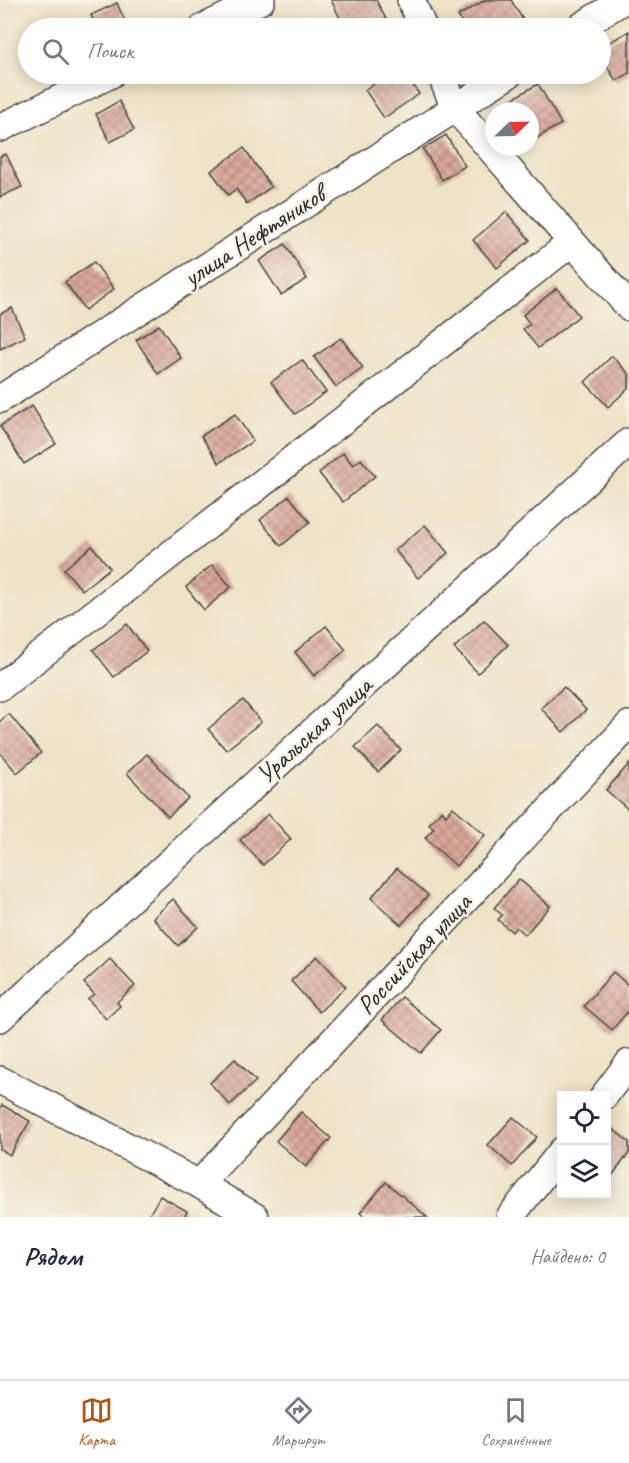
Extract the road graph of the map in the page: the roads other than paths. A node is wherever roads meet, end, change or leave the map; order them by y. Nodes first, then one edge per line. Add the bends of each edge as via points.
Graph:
1 (261, 0) edge
2 (411, 0) edge
3 (623, 0) edge
4 (224, 18) edge
5 (419, 18) edge
6 (595, 18) edge
7 (90, 84) edge
8 (445, 84) edge
9 (493, 84) edge
10 (455, 108) junction
11 (0, 128) edge
12 (571, 243) junction
13 (629, 307) edge
14 (0, 399) edge
15 (629, 442) edge
16 (0, 687) edge
17 (629, 724) edge
18 (0, 1018) edge
19 (629, 1064) edge
20 (0, 1080) edge
21 (607, 1091) edge
22 (557, 1156) edge
23 (200, 1184) junction
24 (255, 1217) edge
25 (510, 1217) edge

1 - 4 street
2 - 5 street
3 - 6 street
7 - 11 street
8 - 10 street
9 - 10 street, улица Нефтяников
10 - 12 street
10 - 14 street, улица Нефтяников
12 - 13 street
12 - 16 street
15 - 18 street, Уральская улица
17 - 23 street, Российская улица
19 - 21 street
20 - 23 street
22 - 25 street
23 - 24 street

